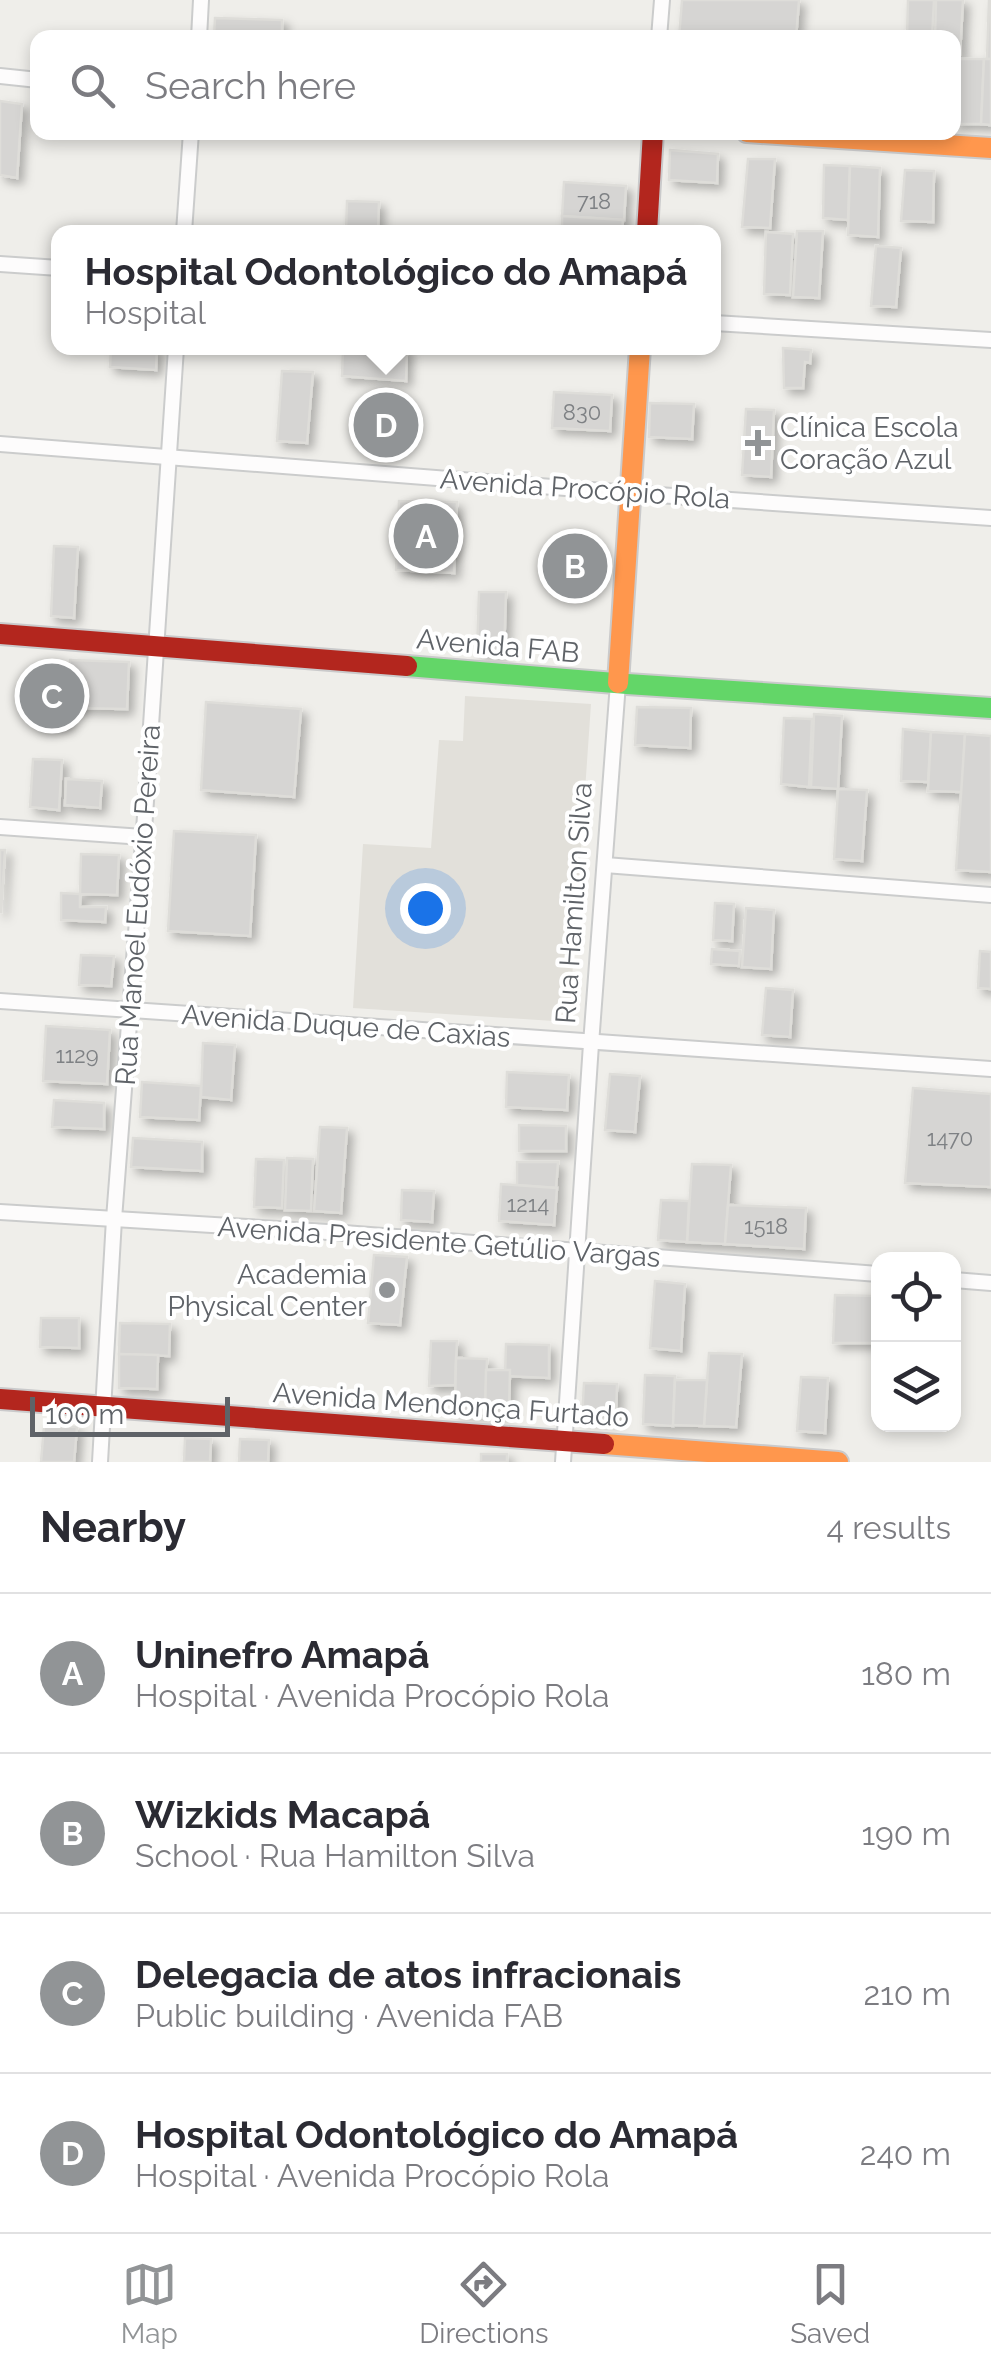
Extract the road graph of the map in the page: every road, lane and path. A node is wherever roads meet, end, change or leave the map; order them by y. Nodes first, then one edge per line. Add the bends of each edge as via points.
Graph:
1 (201, 0) edge
2 (662, 0) edge
3 (199, 30) edge
4 (660, 30) edge
5 (0, 76) edge
6 (30, 79) edge
7 (191, 140) edge
8 (653, 140) edge
9 (869, 140) edge
10 (991, 148) edge
11 (185, 225) edge
12 (647, 225) edge
13 (0, 264) edge
14 (51, 268) edge
15 (721, 323) edge
16 (991, 340) edge
17 (176, 355) edge
18 (639, 355) edge
19 (0, 444) edge
20 (169, 456) junction
21 (629, 494) junction
22 (991, 518) edge
23 (0, 634) edge
24 (157, 646) junction
25 (618, 683) junction
26 (991, 708) edge
27 (0, 827) edge
28 (143, 838) junction
29 (605, 866) junction
30 (991, 894) edge
31 (0, 1002) edge
32 (130, 1011) junction
33 (591, 1044) junction
34 (991, 1069) edge
35 (0, 1212) edge
36 (114, 1219) junction
37 (576, 1251) junction
38 (871, 1273) edge
39 (961, 1281) edge
40 (991, 1283) edge
41 (0, 1399) edge
42 (104, 1406) junction
43 (564, 1451) edge
44 (100, 1462) edge
45 (838, 1462) edge

1 - 3 street
2 - 4 street
5 - 6 street
7 - 11 street
8 - 12 street
9 - 10 street
13 - 14 street
15 - 16 street
17 - 20 street, Rua Manoel Eudóxio Pereira
18 - 21 street, Rua Hamilton Silva
19 - 20 street, Avenida Procópio Rola
20 - 21 street, Avenida Procópio Rola
20 - 24 street, Rua Manoel Eudóxio Pereira
21 - 22 street, Avenida Procópio Rola
21 - 25 street, Rua Hamilton Silva
23 - 24 street, Avenida FAB
24 - 25 street, Avenida FAB
24 - 28 street, Rua Manoel Eudóxio Pereira
25 - 26 street, Avenida FAB
25 - 29 street, Rua Hamilton Silva
27 - 28 street
28 - 32 street, Rua Manoel Eudóxio Pereira
29 - 30 street
29 - 33 street, Rua Hamilton Silva
31 - 32 street, Avenida Duque de Caxias
32 - 33 street, Avenida Duque de Caxias
32 - 36 street, Rua Manoel Eudóxio Pereira
33 - 34 street, Avenida Duque de Caxias
33 - 37 street, Rua Hamilton Silva
35 - 36 street, Avenida Presidente Getúlio Vargas
36 - 37 street, Avenida Presidente Getúlio Vargas
36 - 42 street, Rua Manoel Eudóxio Pereira
37 - 38 street, Avenida Presidente Getúlio Vargas
37 - 43 street, Rua Hamilton Silva
39 - 40 street
41 - 42 street, Avenida Mendonça Furtado
42 - 43 street, Avenida Mendonça Furtado
42 - 44 street, Rua Manoel Eudóxio Pereira
43 - 45 street, Avenida Mendonça Furtado

